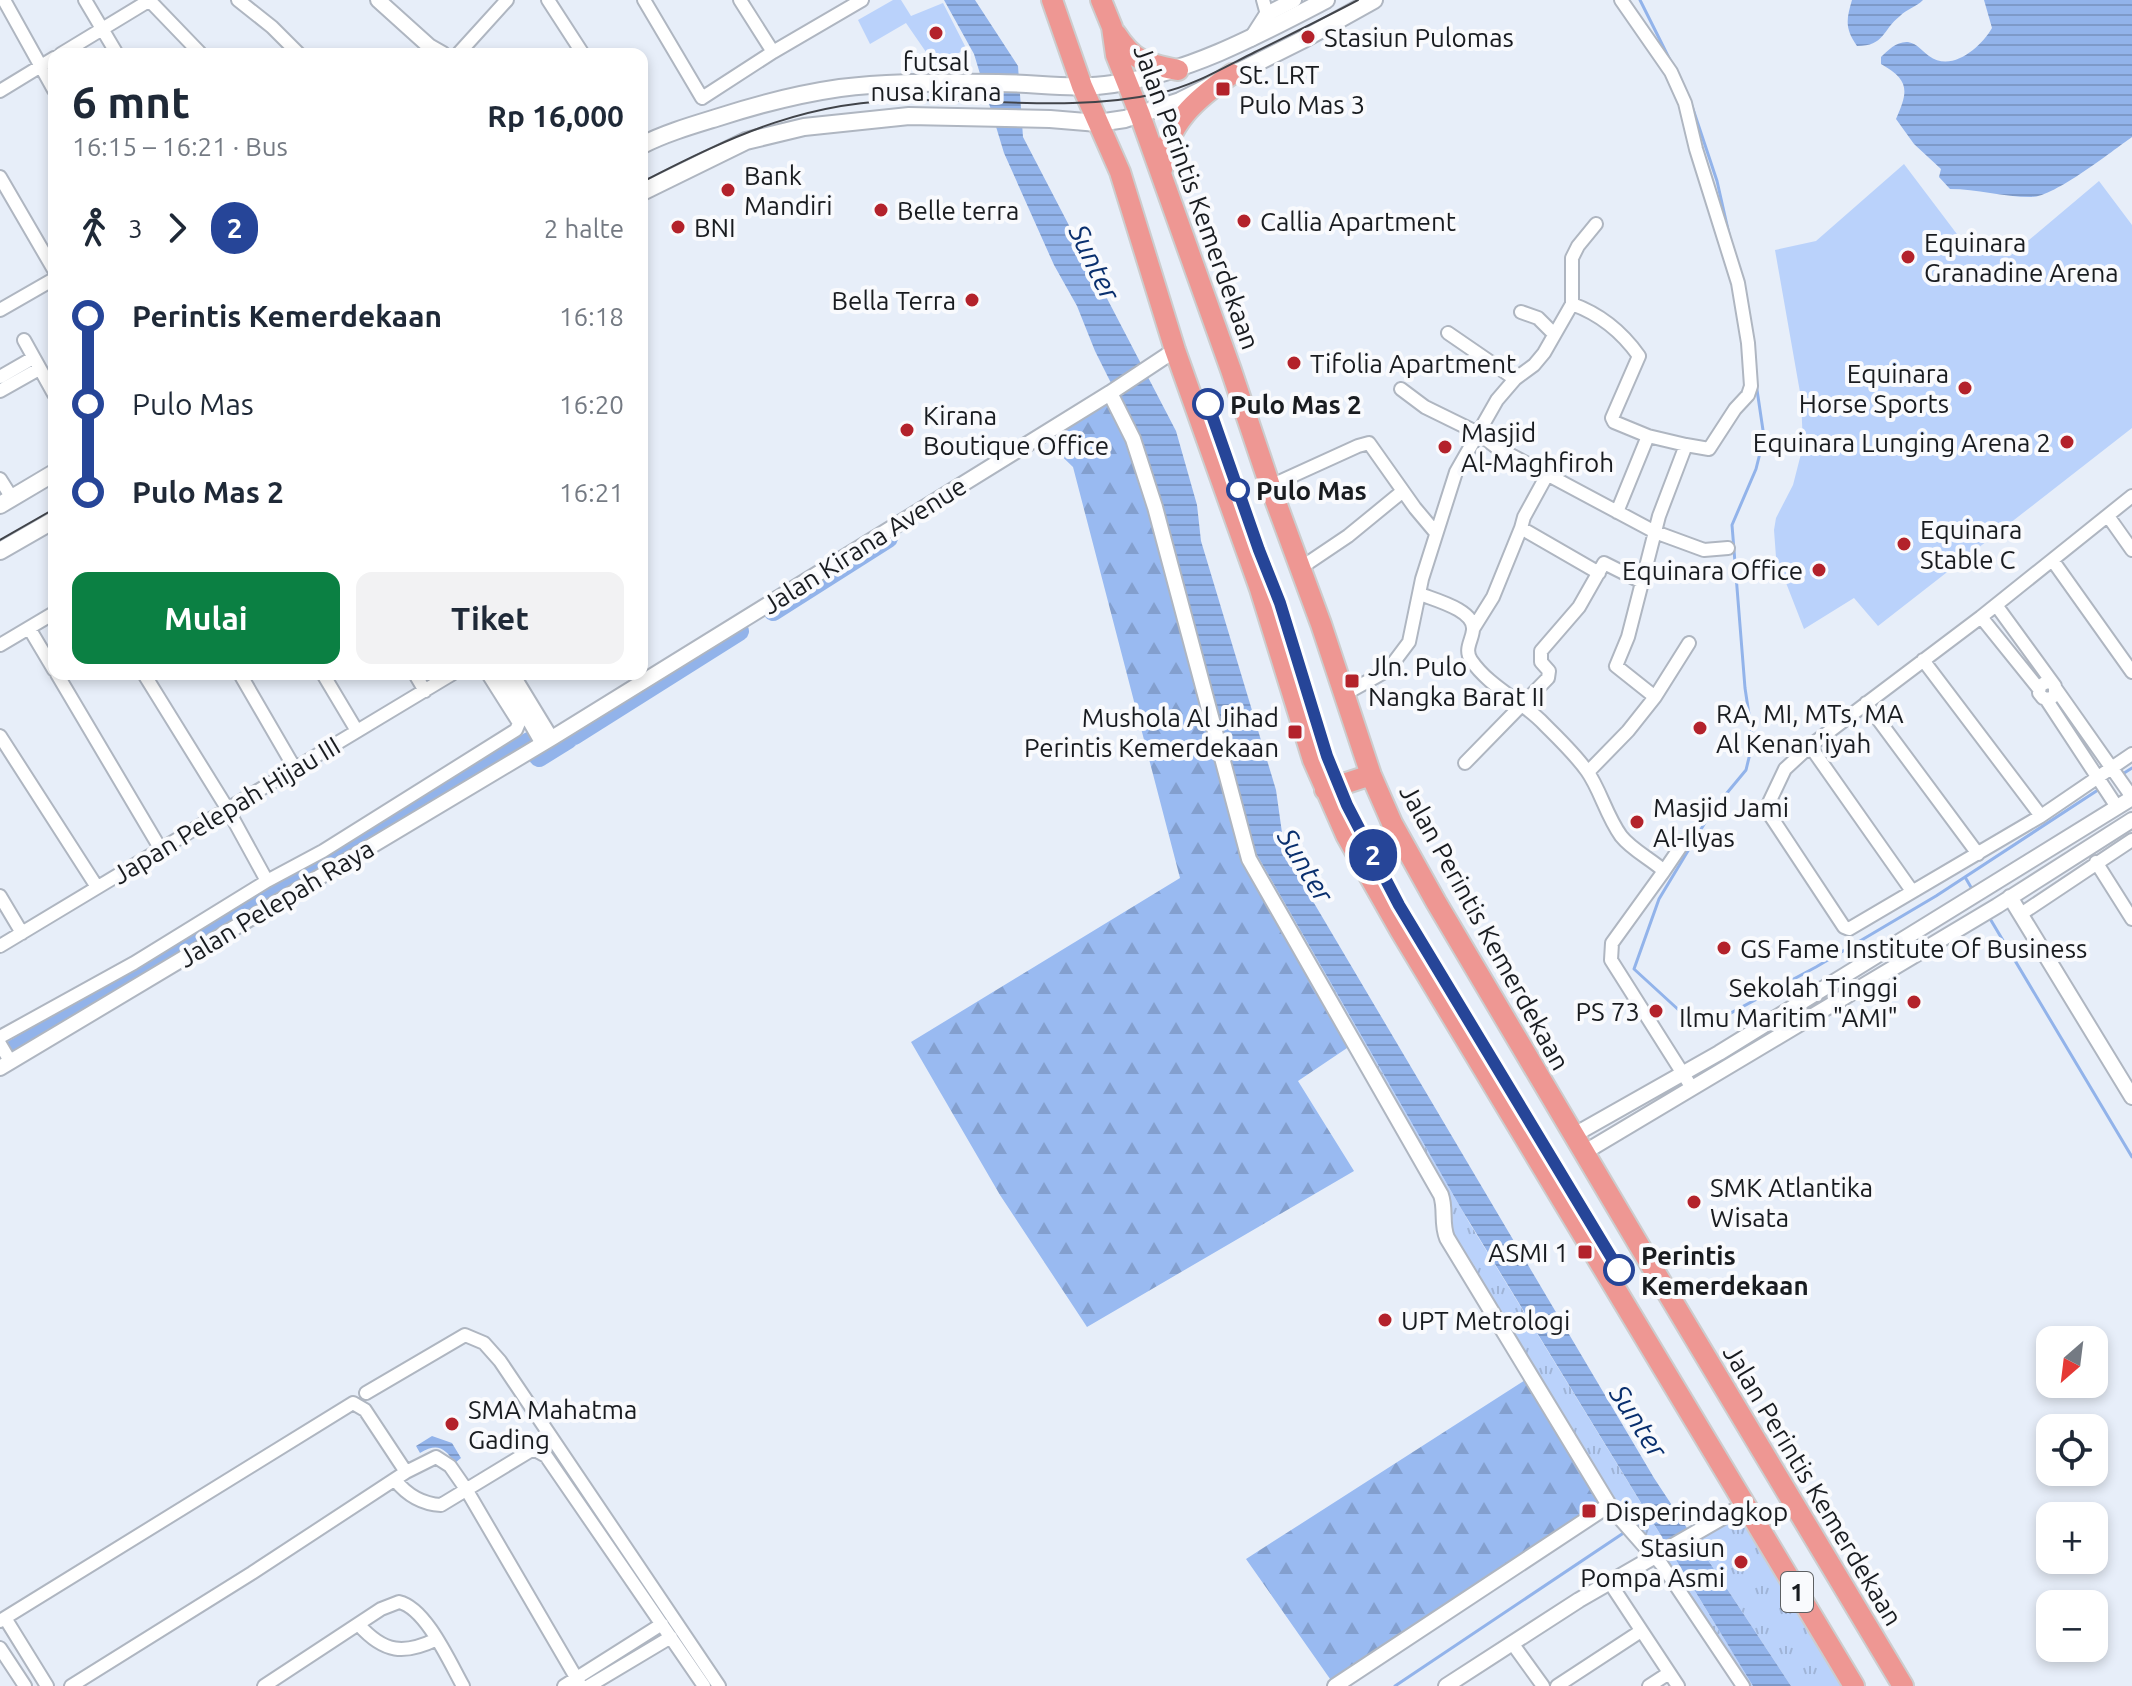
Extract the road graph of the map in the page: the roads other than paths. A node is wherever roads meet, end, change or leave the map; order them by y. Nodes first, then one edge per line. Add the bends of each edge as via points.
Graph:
1 (4, 0) edge
2 (85, 0) edge
3 (150, 0) edge
4 (238, 0) edge
5 (378, 0) edge
6 (507, 0) edge
7 (548, 0) edge
8 (644, 0) edge
9 (740, 0) edge
10 (834, 0) edge
11 (862, 0) edge
12 (1045, 0) edge
13 (1052, 0) edge
14 (1101, 0) edge
15 (1294, 0) edge
16 (1326, 0) edge
17 (1374, 0) edge
18 (1621, 0) edge
19 (841, 12) junction
20 (1267, 14) edge
21 (1059, 24) junction
22 (1112, 27) junction
23 (103, 30) junction
24 (72, 48) edge
25 (114, 48) edge
26 (195, 48) edge
27 (293, 48) edge
28 (432, 48) edge
29 (463, 48) edge
30 (579, 48) edge
31 (773, 52) junction
32 (48, 61) edge
33 (40, 66) junction
34 (1178, 70) junction
35 (1232, 74) junction
36 (48, 80) edge
37 (1127, 82) junction
38 (1082, 86) junction
39 (0, 91) edge
40 (799, 95) junction
41 (1140, 115) junction
42 (1098, 123) junction
43 (804, 127) junction
44 (648, 142) edge
45 (0, 177) edge
46 (1161, 177) junction
47 (648, 189) edge
48 (1596, 224) dead end
49 (48, 260) edge
50 (48, 282) edge
51 (1572, 304) junction
52 (0, 310) edge
53 (1521, 312) dead end
54 (1448, 333) dead end
55 (1554, 334) junction
56 (24, 340) dead end
57 (1175, 350) junction
58 (36, 363) junction
59 (0, 377) edge
60 (1515, 379) junction
61 (48, 384) edge
62 (1401, 389) dead end
63 (0, 391) edge
64 (1112, 392) junction
65 (1478, 433) junction
66 (1648, 436) junction
67 (1686, 445) junction
68 (1547, 475) junction
69 (48, 477) edge
70 (0, 479) edge
71 (1270, 486) junction
72 (1403, 491) junction
73 (2132, 496) edge
74 (6, 502) edge
75 (1617, 512) junction
76 (2108, 516) junction
77 (48, 526) edge
78 (1521, 528) junction
79 (1655, 532) junction
80 (1436, 533) junction
81 (1728, 548) dead end
82 (2132, 550) edge
83 (0, 551) edge
84 (2053, 561) junction
85 (1299, 569) junction
86 (1599, 573) junction
87 (1642, 582) junction
88 (1420, 594) junction
89 (1996, 605) junction
90 (48, 617) edge
91 (1981, 617) junction
92 (29, 628) junction
93 (1473, 629) junction
94 (1689, 643) dead end
95 (0, 645) edge
96 (48, 660) edge
97 (1923, 660) junction
98 (2132, 672) edge
99 (648, 679) edge
100 (60, 680) edge
101 (148, 680) edge
102 (243, 680) edge
103 (327, 680) edge
104 (419, 680) edge
105 (442, 680) edge
106 (492, 680) edge
107 (506, 680) edge
108 (516, 680) edge
109 (646, 680) edge
110 (2054, 686) junction
111 (425, 691) junction
112 (1345, 694) junction
113 (2043, 694) junction
114 (1655, 697) junction
115 (1866, 703) junction
116 (1522, 706) junction
117 (357, 731) junction
118 (0, 736) edge
119 (547, 741) junction
120 (1810, 746) junction
121 (2132, 754) edge
122 (1465, 763) dead end
123 (294, 767) junction
124 (2114, 770) junction
125 (1588, 772) junction
126 (1371, 775) junction
127 (2100, 778) junction
128 (1325, 790) junction
129 (2131, 795) edge
130 (2115, 804) junction
131 (227, 808) junction
132 (2041, 816) junction
133 (2132, 820) edge
134 (2132, 840) edge
135 (1681, 846) dead end
136 (160, 848) junction
137 (1978, 854) junction
138 (2096, 862) junction
139 (1664, 871) junction
140 (267, 881) junction
141 (97, 887) junction
142 (1912, 891) junction
143 (0, 896) edge
144 (2010, 897) junction
145 (2021, 914) junction
146 (2132, 919) edge
147 (22, 933) junction
148 (0, 946) edge
149 (0, 1037) edge
150 (0, 1044) edge
151 (6, 1063) edge
152 (1682, 1075) junction
153 (1692, 1088) junction
154 (2132, 1097) edge
155 (1579, 1144) junction
156 (366, 1393) dead end
157 (400, 1476) junction
158 (466, 1489) junction
159 (1744, 1505) junction
160 (1611, 1508) junction
161 (1652, 1553) junction
162 (1610, 1583) junction
163 (2, 1619) edge
164 (662, 1624) junction
165 (359, 1625) junction
166 (1641, 1631) junction
167 (671, 1637) junction
168 (437, 1639) junction
169 (1512, 1643) junction
170 (0, 1648) edge
171 (1669, 1673) junction
172 (578, 1682) edge
173 (1739, 1684) edge
174 (25, 1686) edge
175 (47, 1686) edge
176 (71, 1686) edge
177 (264, 1686) edge
178 (463, 1686) edge
179 (564, 1686) edge
180 (589, 1686) edge
181 (704, 1686) edge
182 (719, 1686) edge
183 (1335, 1686) edge
184 (1446, 1686) edge
185 (1543, 1686) edge
186 (1557, 1686) edge
187 (1649, 1686) edge
188 (1678, 1686) edge
189 (1854, 1686) edge
190 (1903, 1686) edge

1 - 33 street
2 - 23 street
3 - 23 street
3 - 26 street
4 - 27 street
5 - 28 street
6 - 29 street
7 - 30 street
8 - 31 street via 702,98
9 - 31 street
10 - 19 street
11 - 19 street
12 - 21 main road
13 - 21 highway, 1
14 - 22 highway, Jalan Perintis Kemerdekaan / 1
15 - 20 street
16 - 20 main road
17 - 35 main road
18 - 67 street via 1671,72 1685,103 1738,283 1748,343 1748,395 1709,449
19 - 31 street
20 - 34 main road via 1251,39
21 - 38 highway, 1
22 - 34 highway via 1133,56 1151,66
22 - 37 highway, Jalan Perintis Kemerdekaan / 1
23 - 24 street
23 - 25 street
32 - 33 street
33 - 36 street
33 - 39 street
34 - 37 main road
35 - 41 main road
35 - 46 highway via 1177,125 1164,150
37 - 38 main road
37 - 41 highway, Jalan Perintis Kemerdekaan / 1
38 - 40 main road via 874,85
38 - 42 highway, 1
40 - 43 main road via 810,116
40 - 44 main road
41 - 42 main road
41 - 46 highway, Jalan Perintis Kemerdekaan / 1
42 - 43 main road via 909,116
42 - 57 highway, 1 via 1120,172
43 - 47 main road via 746,141
45 - 49 street
46 - 71 highway, Jalan Perintis Kemerdekaan / 1
48 - 51 street via 1572,258
50 - 52 street
51 - 55 street
51 - 66 street via 1602,318 1637,353 1639,360 1613,420
53 - 55 street via 1538,318
54 - 60 street
55 - 60 street via 1534,365
56 - 58 street
57 - 64 street, Jalan Kirana Avenue
57 - 128 highway, 1
58 - 59 street
58 - 61 street
58 - 63 street
60 - 65 street
62 - 65 street
64 - 99 street, Jalan Kirana Avenue
64 - 160 street via 1155,507 1249,859 1441,1195 1447,1238
65 - 68 street
65 - 80 street via 1456,472
66 - 67 street
66 - 75 street
67 - 79 street
68 - 75 street
68 - 78 street
69 - 74 main road
70 - 74 street
71 - 72 street via 1369,443
71 - 85 highway, Jalan Perintis Kemerdekaan / 1
72 - 80 street
72 - 85 street
73 - 76 street
75 - 79 street
76 - 82 street
76 - 84 street
77 - 83 main road
78 - 86 street
78 - 93 street via 1493,597
79 - 81 street via 1704,550
79 - 87 street
80 - 88 street
84 - 89 street
84 - 98 street
85 - 112 highway, Jalan Perintis Kemerdekaan / 1
86 - 87 street via 1606,563
86 - 116 street via 1579,607 1541,651 1550,675
87 - 114 street via 1616,666
88 - 93 street via 1460,611
88 - 112 street via 1409,642 1397,662
89 - 91 street
89 - 110 street
90 - 92 street
91 - 97 street
91 - 113 street
92 - 95 street
92 - 96 street
93 - 116 street via 1471,659
94 - 114 street
97 - 115 street
97 - 132 street
100 - 136 street
101 - 131 street
102 - 123 street
103 - 117 street
104 - 111 street
105 - 111 street, Japan Pelepah Hijau III
106 - 140 street, Jalan Pelepah Raya via 519,723 516,730
107 - 119 street
108 - 119 street
109 - 119 street, Jalan Kirana Avenue
110 - 113 street via 2042,684
110 - 124 street
111 - 117 street, Japan Pelepah Hijau III
112 - 126 highway, Jalan Perintis Kemerdekaan / 1
113 - 127 street
114 - 125 street
115 - 120 street
115 - 137 street
116 - 122 street
116 - 125 street
117 - 123 street, Japan Pelepah Hijau III
118 - 141 street
119 - 151 street, Jalan Pelepah Raya
120 - 142 street
120 - 142 street via 1785,769 1766,809 1844,927 1856,926
121 - 124 street
123 - 131 street, Japan Pelepah Hijau III
124 - 127 street
124 - 129 street
125 - 139 street via 1624,839
126 - 128 highway
126 - 155 highway, Jalan Perintis Kemerdekaan / 1 via 1407,851
127 - 130 street
127 - 132 street
128 - 159 highway, 1 via 1361,864
129 - 130 street
130 - 152 street
131 - 136 street, Japan Pelepah Hijau III
131 - 140 street
132 - 137 street
133 - 144 street
134 - 138 street
135 - 139 street
136 - 141 street, Japan Pelepah Hijau III
137 - 142 street
138 - 145 street
138 - 146 street
139 - 152 street via 1610,952 1614,968
140 - 149 street, Jalan Pelepah Raya
141 - 147 street, Japan Pelepah Hijau III
143 - 147 street
144 - 145 street
144 - 153 street
145 - 154 street
147 - 148 street, Japan Pelepah Hijau III
150 - 151 street
152 - 153 street
152 - 155 street
153 - 155 street
155 - 190 highway, Jalan Perintis Kemerdekaan / 1
156 - 182 street via 465,1335 484,1343
157 - 158 street via 410,1496 431,1505 441,1505
157 - 158 street via 429,1459 442,1458
157 - 163 street via 365,1410 353,1403
157 - 176 street
158 - 164 street via 530,1451 546,1456
158 - 172 street
159 - 161 street
159 - 189 highway, 1
160 - 161 street
160 - 183 street
161 - 162 street
161 - 173 street
162 - 166 street
162 - 169 street
163 - 175 street
164 - 167 street
164 - 172 street
165 - 168 street via 381,1643 406,1651
165 - 168 street via 399,1602 413,1607
165 - 177 street
166 - 171 street
166 - 186 street
167 - 180 street
167 - 181 street
168 - 178 street
169 - 184 street
169 - 185 street
170 - 174 street
171 - 187 street
171 - 188 street
172 - 179 street

